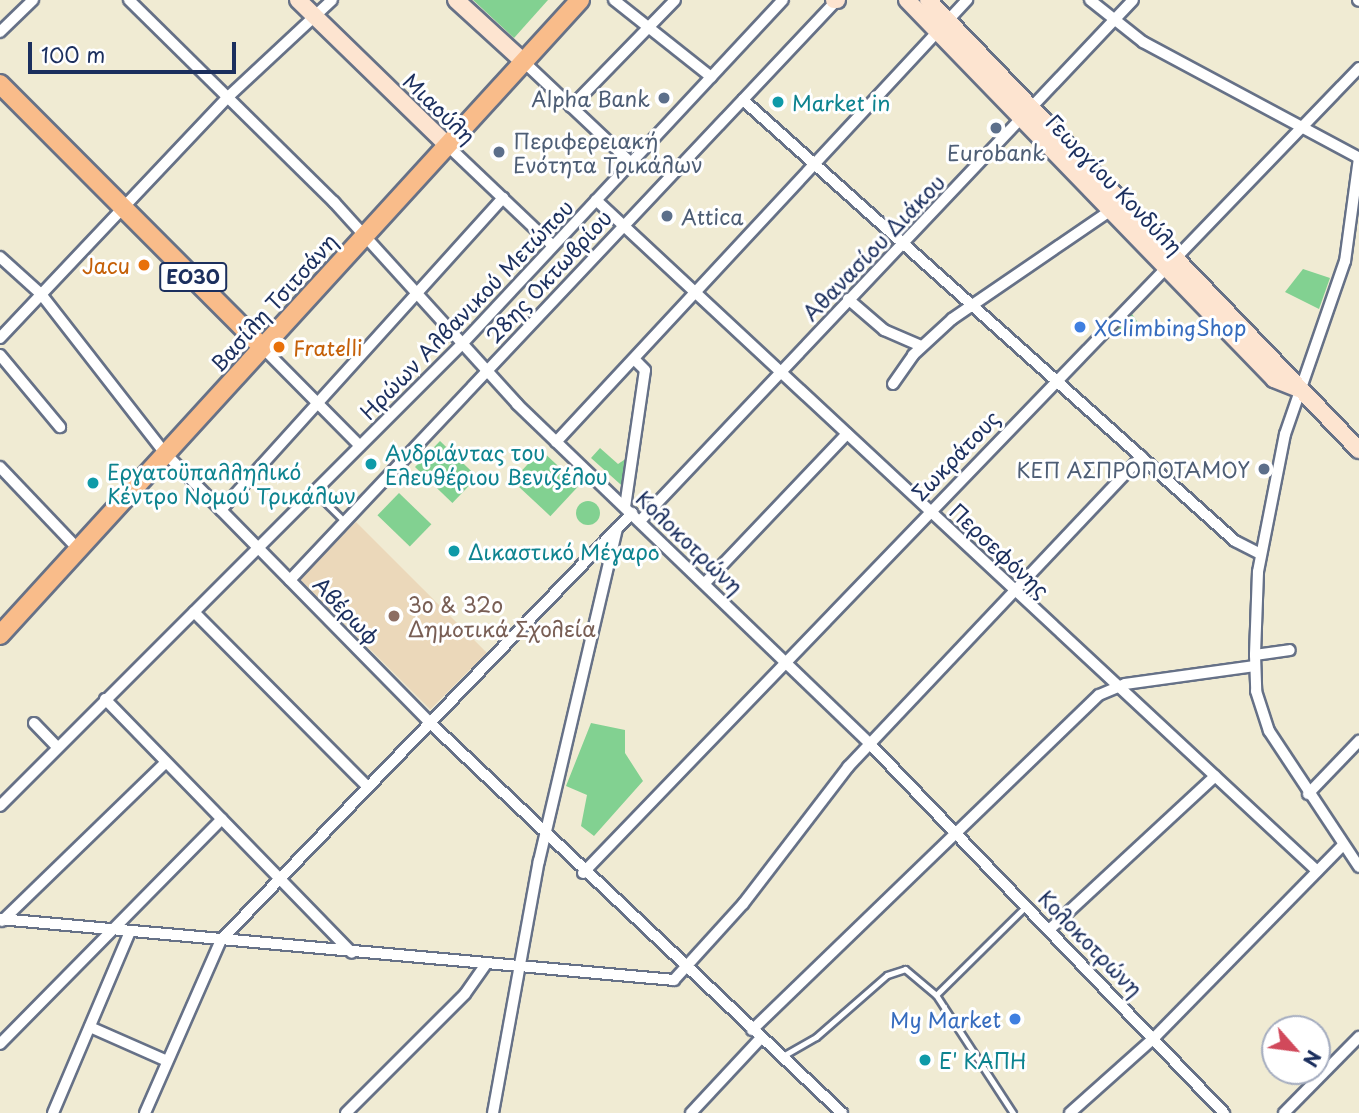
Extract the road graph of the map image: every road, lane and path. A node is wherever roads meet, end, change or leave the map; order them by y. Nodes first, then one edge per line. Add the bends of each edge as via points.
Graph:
1 (33, 0) edge
2 (129, 0) edge
3 (298, 0) edge
4 (332, 0) edge
5 (456, 0) edge
6 (580, 0) edge
7 (614, 0) edge
8 (675, 0) edge
9 (783, 0) edge
10 (907, 0) edge
11 (928, 0) edge
12 (967, 0) edge
13 (1090, 0) edge
14 (1133, 0) edge
15 (835, 1) edge
16 (316, 17) junction
17 (1112, 23) junction
18 (943, 26) junction
19 (646, 30) junction
20 (0, 32) edge
21 (524, 62) junction
22 (1359, 68) edge
23 (711, 77) junction
24 (0, 84) edge
25 (228, 97) junction
26 (743, 100) junction
27 (571, 107) junction
28 (1028, 115) junction
29 (1298, 126) junction
30 (447, 145) junction
31 (1359, 158) edge
32 (631, 163) junction
33 (815, 165) junction
34 (503, 198) junction
35 (596, 200) junction
36 (123, 208) junction
37 (1110, 211) junction
38 (624, 226) junction
39 (363, 237) junction
40 (901, 242) junction
41 (554, 246) junction
42 (0, 257) edge
43 (1169, 260) junction
44 (696, 293) junction
45 (41, 294) junction
46 (418, 295) junction
47 (848, 299) junction
48 (970, 305) junction
49 (0, 338) edge
50 (463, 343) junction
51 (921, 346) junction
52 (262, 347) junction
53 (0, 355) edge
54 (635, 360) junction
55 (487, 372) junction
56 (781, 372) junction
57 (1054, 379) junction
58 (893, 384) dead end
59 (1299, 389) junction
60 (320, 406) junction
61 (60, 427) dead end
62 (847, 434) junction
63 (556, 442) junction
64 (360, 446) junction
65 (1359, 450) edge
66 (165, 453) junction
67 (1141, 457) junction
68 (0, 467) edge
69 (314, 492) junction
70 (221, 510) junction
71 (628, 510) junction
72 (929, 510) junction
73 (346, 521) junction
74 (640, 521) junction
75 (617, 529) junction
76 (259, 548) junction
77 (78, 549) junction
78 (1260, 554) junction
79 (290, 580) junction
80 (705, 583) junction
81 (1013, 589) junction
82 (194, 612) junction
83 (0, 635) edge
84 (1290, 650) dead end
85 (785, 661) junction
86 (1255, 661) junction
87 (1117, 685) junction
88 (105, 699) junction
89 (428, 721) junction
90 (34, 723) dead end
91 (1359, 741) edge
92 (869, 743) junction
93 (57, 747) junction
94 (166, 762) junction
95 (1215, 776) junction
96 (367, 786) junction
97 (1308, 794) junction
98 (0, 806) edge
99 (222, 819) junction
100 (955, 832) junction
101 (544, 836) junction
102 (1343, 845) junction
103 (1359, 867) edge
104 (1317, 871) junction
105 (583, 873) junction
106 (278, 877) junction
107 (1027, 905) junction
108 (1, 920) edge
109 (1050, 929) junction
110 (112, 930) junction
111 (130, 932) junction
112 (221, 940) junction
113 (352, 953) junction
114 (485, 965) junction
115 (518, 968) junction
116 (688, 971) junction
117 (936, 995) junction
118 (90, 1027) junction
119 (757, 1034) junction
120 (1155, 1037) junction
121 (1359, 1037) edge
122 (0, 1044) edge
123 (781, 1057) junction
124 (167, 1061) junction
125 (836, 1111) edge
126 (53, 1113) edge
127 (145, 1113) edge
128 (346, 1113) edge
129 (493, 1113) edge
130 (691, 1113) edge
131 (1013, 1113) edge
132 (1070, 1113) edge
133 (1224, 1113) edge
134 (1284, 1113) edge

1 - 20 street
2 - 25 street, Κολοκοτρώνη
3 - 16 main road, Μιαούλη
4 - 16 street
5 - 21 main road
6 - 21 main road, Βασίλη Τσιτσάνη
7 - 19 street
8 - 19 street
9 - 23 street, Ηρώων Αλβανικού Μετώπου
10 - 18 main road, Γεωργίου Κονδύλη
11 - 18 main road, Γεωργίου Κονδύλη
12 - 18 street
13 - 17 street
14 - 17 street, Αθανασίου Διάκου
15 - 26 street, 28ης Οκτωβρίου
16 - 25 street
16 - 30 main road, Μιαούλη
17 - 28 street, Αθανασίου Διάκου
17 - 29 street
18 - 28 main road, Γεωργίου Κονδύλη
18 - 33 street
19 - 23 street
19 - 27 street
21 - 27 street
21 - 30 main road, Βασίλη Τσιτσάνη
22 - 29 street, Σωκράτους
23 - 32 street, Ηρώων Αλβανικού Μετώπου
24 - 36 main road, ΕΟ30
25 - 36 street
25 - 39 street, Κολοκοτρώνη
26 - 33 street
26 - 38 street, 28ης Οκτωβρίου
27 - 32 street
28 - 37 main road, Γεωργίου Κονδύλη
28 - 40 street, Αθανασίου Διάκου
28 - 43 main road, Γεωργίου Κονδύλη
29 - 31 street
29 - 43 street, Σωκράτους
30 - 34 street, Μιαούλη
30 - 39 main road, Βασίλη Τσιτσάνη
31 - 59 street via 1345,261
32 - 35 street, Ηρώων Αλβανικού Μετώπου
33 - 40 street
33 - 44 street
34 - 41 street, Μιαούλη
34 - 46 street
35 - 38 street, Περσεφόνης
35 - 41 street, Ηρώων Αλβανικού Μετώπου
36 - 45 street
36 - 52 main road, ΕΟ30
37 - 43 main road, Γεωργίου Κονδύλη
37 - 48 street
38 - 44 street, Περσεφόνης
38 - 55 street, 28ης Οκτωβρίου
39 - 46 street, Κολοκοτρώνη
39 - 52 main road, Βασίλη Τσιτσάνη
40 - 47 street, Αθανασίου Διάκου
40 - 48 street
41 - 50 street, Ηρώων Αλβανικού Μετώπου
42 - 45 street, Αβέρωφ
43 - 57 street, Σωκράτους
43 - 59 main road, Γεωργίου Κονδύλη via 1274,379
44 - 54 street
44 - 56 street, Περσεφόνης
45 - 49 street
45 - 66 street, Αβέρωφ
46 - 50 street, Κολοκοτρώνη
46 - 60 street
47 - 51 street via 884,330
47 - 56 street, Αθανασίου Διάκου
48 - 51 street
48 - 57 street
50 - 55 street, Κολοκοτρώνη
50 - 64 street, Ηρώων Αλβανικού Μετώπου
51 - 58 street
52 - 60 street
52 - 66 main road, Βασίλη Τσιτσάνη
53 - 61 street
54 - 63 street
54 - 71 street via 645,370
55 - 63 street, Κολοκοτρώνη
55 - 73 street, 28ης Οκτωβρίου
56 - 62 street, Περσεφόνης
56 - 74 street, Αθανασίου Διάκου
57 - 67 street
57 - 72 street, Σωκράτους
59 - 65 main road, Γεωργίου Κονδύλη
59 - 78 street
60 - 64 street
60 - 70 street
62 - 72 street, Περσεφόνης
62 - 80 street
63 - 71 street, Κολοκοτρώνη
64 - 69 street, Ηρώων Αλβανικού Μετώπου
66 - 70 street, Αβέρωφ
66 - 77 main road, Βασίλη Τσιτσάνη
67 - 78 street via 1235,541
67 - 81 street
68 - 77 street
69 - 73 lane via 328,511
69 - 76 street, Ηρώων Αλβανικού Μετώπου
70 - 76 street, Αβέρωφ
71 - 74 street, Κολοκοτρώνη
71 - 75 street
72 - 81 street, Περσεφόνης
72 - 85 street, Σωκράτους
73 - 79 street, 28ης Οκτωβρίου
74 - 80 street, Κολοκοτρώνη
75 - 89 street
75 - 101 street
76 - 79 street, Αβέρωφ
76 - 82 street, Ηρώων Αλβανικού Μετώπου
77 - 83 main road, Βασίλη Τσιτσάνη
78 - 86 street
79 - 89 street, Αβέρωφ
80 - 85 street, Κολοκοτρώνη
81 - 87 street, Περσεφόνης
81 - 92 street
82 - 88 street, Ηρώων Αλβανικού Μετώπου
82 - 96 street
84 - 86 street
85 - 92 street, Κολοκοτρώνη
85 - 105 street, Σωκράτους
86 - 87 street
86 - 97 street via 1265,723
87 - 95 street, Περσεφόνης
87 - 100 street via 1093,700
88 - 93 street, Ηρώων Αλβανικού Μετώπου
88 - 94 street
89 - 96 street
89 - 101 street, Αβέρωφ
90 - 93 street
91 - 97 street
92 - 100 street, Κολοκοτρώνη
92 - 116 street
93 - 98 street, Ηρώων Αλβανικού Μετώπου
94 - 99 street
94 - 108 street
95 - 104 street, Περσεφόνης
95 - 109 street
96 - 106 street
97 - 102 street
99 - 106 street
99 - 110 street
100 - 107 street, Κολοκοτρώνη
100 - 119 street
101 - 105 street, Αβέρωφ
101 - 115 street
102 - 103 street
102 - 104 street
104 - 120 street
105 - 116 street, Αβέρωφ
106 - 112 street
106 - 113 street
107 - 109 street, Κολοκοτρώνη
107 - 117 lane
108 - 110 street
109 - 120 street, Κολοκοτρώνη
110 - 111 street
110 - 122 street
111 - 112 street
111 - 118 street
112 - 113 street
112 - 124 street
113 - 114 street
114 - 115 street
114 - 128 street via 465,994
115 - 116 street via 667,981
115 - 129 street
116 - 119 street, Αβέρωφ
117 - 123 lane via 911,972 893,971 816,1037
117 - 131 lane
118 - 124 street
118 - 126 street
119 - 123 street, Αβέρωφ
119 - 130 street
120 - 132 street
120 - 133 street, Κολοκοτρώνη
121 - 134 street
123 - 125 street, Αβέρωφ
124 - 127 street

